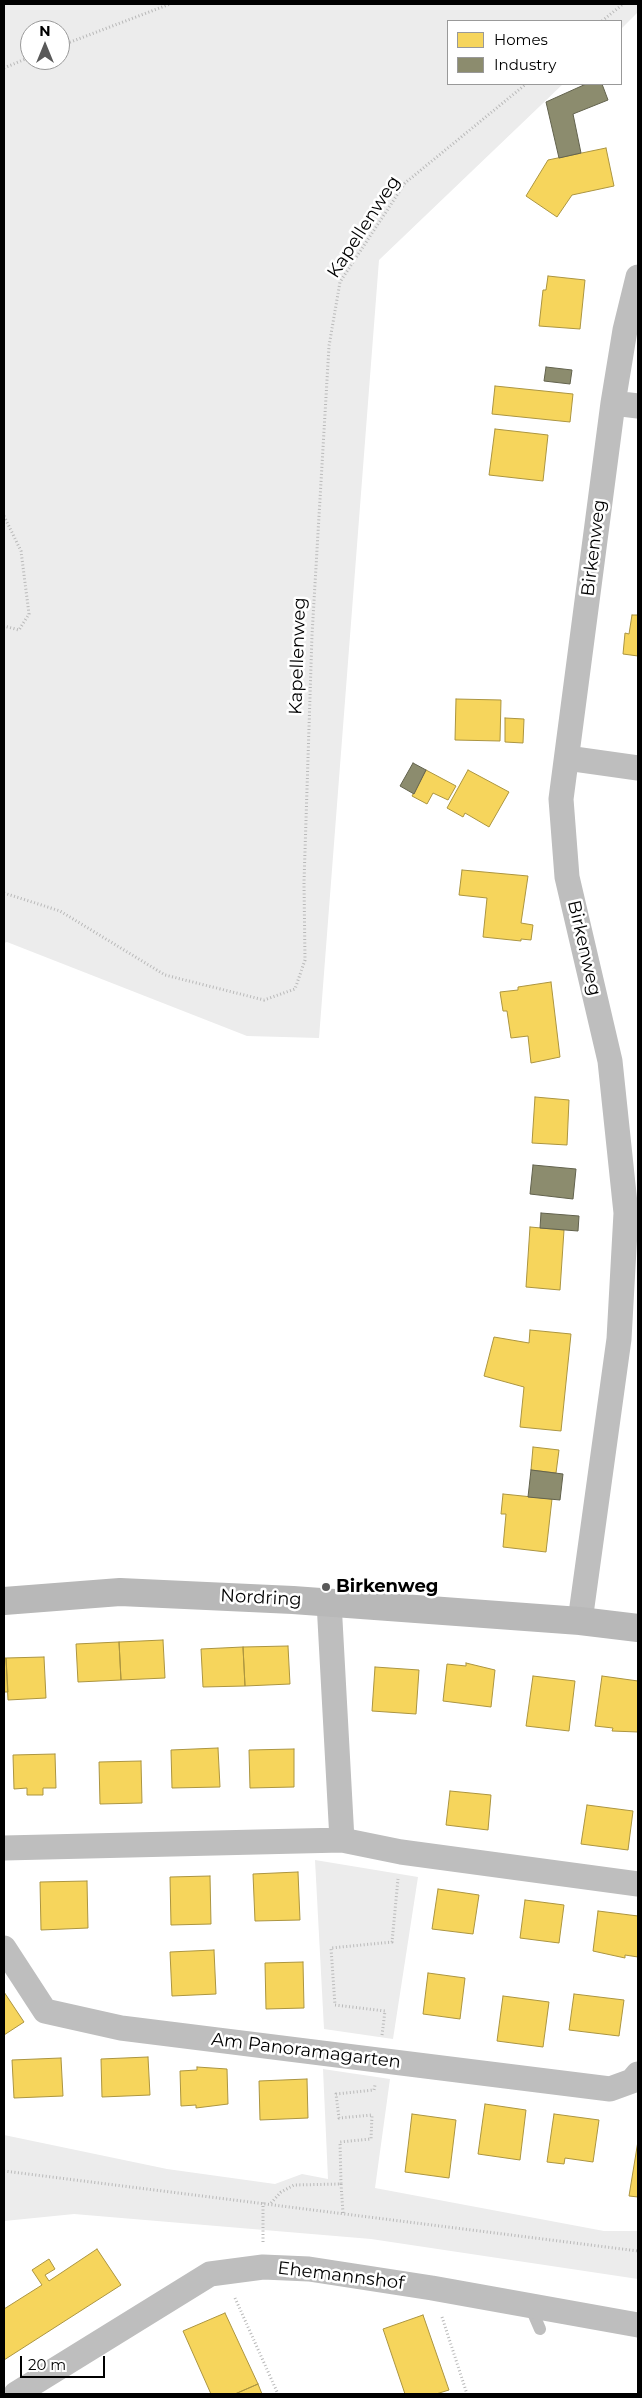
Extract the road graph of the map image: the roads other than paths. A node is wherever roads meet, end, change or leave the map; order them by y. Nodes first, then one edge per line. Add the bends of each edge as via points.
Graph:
1 (638, 277) edge
2 (613, 403) junction
3 (638, 406) edge
4 (567, 758) junction
5 (638, 768) edge
6 (632, 1213) edge
7 (4, 1601) edge
8 (329, 1602) junction
9 (580, 1621) junction
10 (638, 1628) edge
11 (342, 1840) junction
12 (4, 1848) edge
13 (638, 1884) edge
14 (4, 1948) edge
15 (638, 2074) edge
16 (530, 2306) junction
17 (638, 2325) edge
18 (540, 2330) dead end
19 (16, 2394) edge

1 - 2 street, Birkenweg
2 - 3 street
2 - 4 street, Birkenweg
4 - 5 street
4 - 6 street, Birkenweg via 562,799 567,877 610,1061
6 - 9 street, Birkenweg via 619,1339
7 - 8 street, Nordring via 120,1592
8 - 9 street, Nordring
8 - 11 street
9 - 10 street, Nordring
11 - 12 street
11 - 13 street via 401,1852
14 - 15 street, Am Panoramagarten via 45,2011 121,2028 610,2088 632,2082
16 - 17 street, Ehemannshof
16 - 18 lane
16 - 19 street, Ehemannshof via 309,2269 262,2266 210,2274

